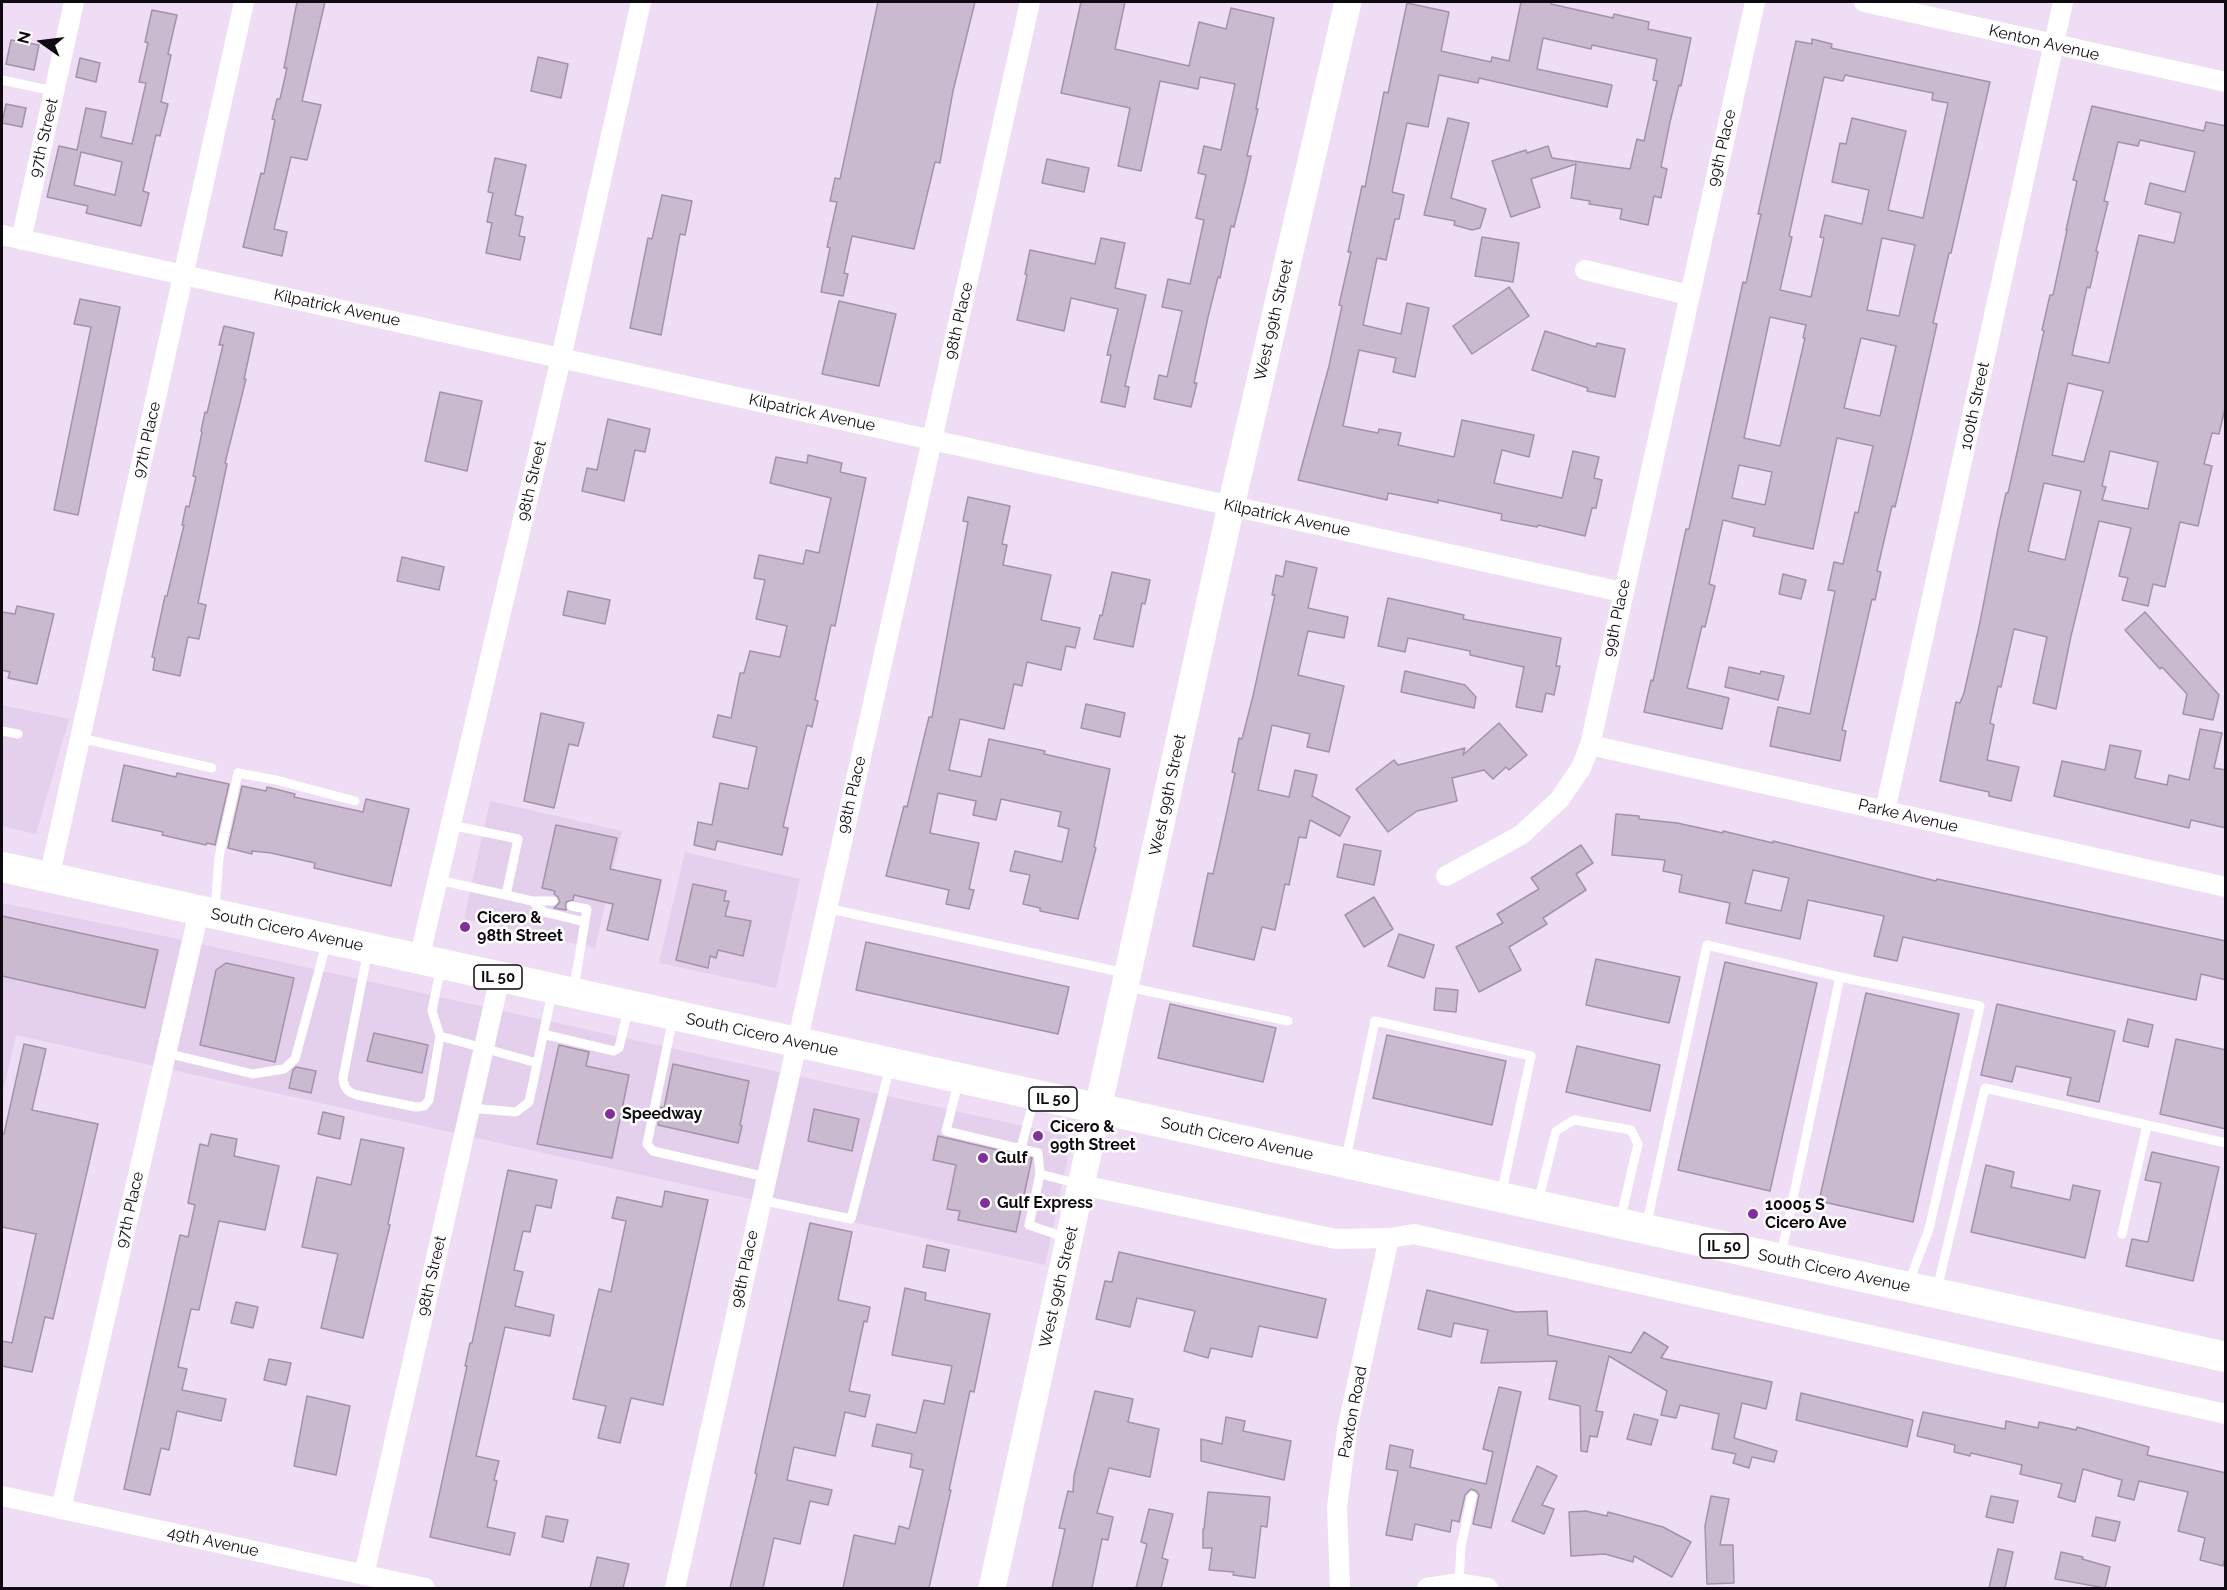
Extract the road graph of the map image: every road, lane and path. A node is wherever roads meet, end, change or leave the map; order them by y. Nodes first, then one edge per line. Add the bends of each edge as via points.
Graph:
1 (74, 2) edge
2 (244, 2) edge
3 (641, 2) edge
4 (1030, 2) edge
5 (1348, 2) edge
6 (1755, 2) edge
7 (1864, 2) edge
8 (2063, 2) edge
9 (2054, 45) junction
10 (2, 80) edge
11 (2226, 82) edge
12 (54, 92) junction
13 (2, 235) edge
14 (21, 240) junction
15 (1585, 270) dead end
16 (183, 274) junction
17 (1689, 296) junction
18 (561, 358) junction
19 (932, 440) junction
20 (1231, 506) junction
21 (1622, 592) junction
22 (2, 731) edge
23 (18, 734) dead end
24 (80, 738) junction
25 (1590, 745) junction
26 (212, 768) dead end
27 (355, 801) dead end
28 (1885, 811) junction
29 (451, 825) junction
30 (2, 867) edge
31 (1446, 876) dead end
32 (49, 878) junction
33 (438, 880) junction
34 (2226, 887) edge
35 (506, 895) junction
36 (532, 901) junction
37 (553, 902) dead end
38 (572, 906) dead end
39 (826, 908) junction
40 (207, 912) junction
41 (585, 922) junction
42 (327, 939) junction
43 (369, 948) junction
44 (430, 962) junction
45 (500, 977) junction
46 (1840, 977) junction
47 (1127, 980) junction
48 (563, 991) junction
49 (629, 1005) junction
50 (674, 1015) junction
51 (1288, 1021) dead end
52 (543, 1035) junction
53 (440, 1036) junction
54 (796, 1042) junction
55 (483, 1049) junction
56 (166, 1053) junction
57 (537, 1063) junction
58 (891, 1063) junction
59 (959, 1078) junction
60 (1035, 1095) junction
61 (470, 1108) junction
62 (1098, 1109) junction
63 (2146, 1125) junction
64 (2226, 1143) edge
65 (1021, 1149) junction
66 (1345, 1163) junction
67 (1040, 1174) junction
68 (766, 1177) junction
69 (1082, 1185) junction
70 (1500, 1197) junction
71 (761, 1200) junction
72 (1538, 1205) junction
73 (1632, 1226) junction
74 (2121, 1234) dead end
75 (1389, 1238) junction
76 (1070, 1239) junction
77 (1780, 1259) junction
78 (1907, 1287) junction
79 (1936, 1293) junction
80 (2226, 1357) edge
81 (2226, 1414) edge
82 (2, 1496) edge
83 (1472, 1496) dead end
84 (61, 1509) junction
85 (364, 1575) junction
86 (1459, 1583) junction
87 (412, 1587) edge
88 (675, 1588) edge
89 (992, 1588) edge
90 (1340, 1588) edge
91 (1427, 1588) edge
92 (1488, 1588) edge

1 - 12 street, 97th Street
2 - 16 street, 97th Place
3 - 18 street, 98th Street
4 - 19 street, 98th Place
5 - 20 street, West 99th Street
6 - 17 street, 99th Place
7 - 9 street, Kenton Avenue
8 - 9 street, 100th Street
9 - 11 street, Kenton Avenue
9 - 28 street, 100th Street
10 - 12 lane
12 - 14 street, 97th Street
13 - 14 street, Kilpatrick Avenue
14 - 16 street, Kilpatrick Avenue
15 - 17 street
16 - 18 street, Kilpatrick Avenue
16 - 24 street, 97th Place
17 - 21 street, 99th Place
18 - 19 street, Kilpatrick Avenue
18 - 29 street, 98th Street
19 - 20 street, Kilpatrick Avenue
19 - 39 street, 98th Place
20 - 21 street, Kilpatrick Avenue
20 - 47 street, West 99th Street
21 - 25 street, 99th Place
22 - 23 lane
24 - 26 lane
24 - 32 street, 97th Place
25 - 28 street, Parke Avenue
25 - 31 street, 99th Place via 1581,768 1559,800 1521,835
27 - 40 lane via 238,773
28 - 34 street, Parke Avenue
29 - 33 street, 98th Street
29 - 35 lane via 518,839
30 - 32 main road, South Cicero Avenue / IL 50
32 - 40 main road, South Cicero Avenue / IL 50
33 - 35 lane
33 - 44 street, 98th Street
35 - 36 lane
36 - 37 lane
36 - 41 lane via 544,912
38 - 41 lane via 587,909
39 - 47 lane
39 - 54 street, 98th Place
40 - 42 main road, South Cicero Avenue / IL 50
40 - 56 street, 97th Place
41 - 48 lane
42 - 43 main road, South Cicero Avenue / IL 50
42 - 56 lane via 295,1059 284,1069 253,1074
43 - 44 main road, South Cicero Avenue / IL 50
43 - 53 lane via 343,1078 349,1093 424,1106 429,1100
44 - 45 main road, South Cicero Avenue / IL 50
44 - 53 lane via 432,1011
45 - 48 main road, South Cicero Avenue / IL 50
45 - 55 street, 98th Street
46 - 73 lane via 1707,945
46 - 77 lane
46 - 78 lane via 1980,1006 1929,1229
47 - 51 lane
47 - 62 street, West 99th Street
48 - 49 main road, South Cicero Avenue / IL 50
48 - 52 lane
49 - 50 main road, South Cicero Avenue / IL 50
49 - 52 lane via 619,1048 614,1051
50 - 54 main road, South Cicero Avenue / IL 50
50 - 68 lane via 647,1144 653,1151
52 - 57 lane
53 - 55 lane
54 - 58 main road, South Cicero Avenue / IL 50
54 - 68 street, 98th Place
55 - 57 lane
55 - 61 street, 98th Street
56 - 84 street, 97th Place
57 - 61 lane via 529,1102 516,1113
58 - 59 main road, South Cicero Avenue / IL 50
58 - 71 lane via 851,1219
59 - 60 main road, South Cicero Avenue / IL 50
59 - 65 lane via 946,1131
60 - 62 main road, South Cicero Avenue / IL 50
60 - 65 lane
61 - 85 street, 98th Street
62 - 66 main road, South Cicero Avenue / IL 50
62 - 69 street, West 99th Street
63 - 64 lane
63 - 74 lane
63 - 79 lane via 1985,1088
65 - 67 lane via 1038,1153
66 - 70 main road, South Cicero Avenue / IL 50
66 - 70 lane via 1375,1021 1531,1056
67 - 69 lane
67 - 76 lane via 1029,1225
68 - 71 street, 98th Place
69 - 75 street via 1336,1239
69 - 76 street, West 99th Street
70 - 72 main road, South Cicero Avenue / IL 50
71 - 88 street, 98th Place
72 - 73 main road, South Cicero Avenue / IL 50
72 - 73 lane via 1556,1131 1574,1120 1631,1130 1638,1144
73 - 77 main road, South Cicero Avenue / IL 50
75 - 81 street via 1414,1234
75 - 90 street, Paxton Road via 1347,1430 1337,1507
76 - 89 street, West 99th Street
77 - 78 main road, South Cicero Avenue / IL 50
78 - 79 main road, South Cicero Avenue / IL 50
79 - 80 main road, South Cicero Avenue / IL 50
82 - 84 street, 49th Avenue
83 - 86 lane via 1461,1546
84 - 85 street, 49th Avenue
85 - 87 street, 49th Avenue
86 - 91 street
86 - 92 street

